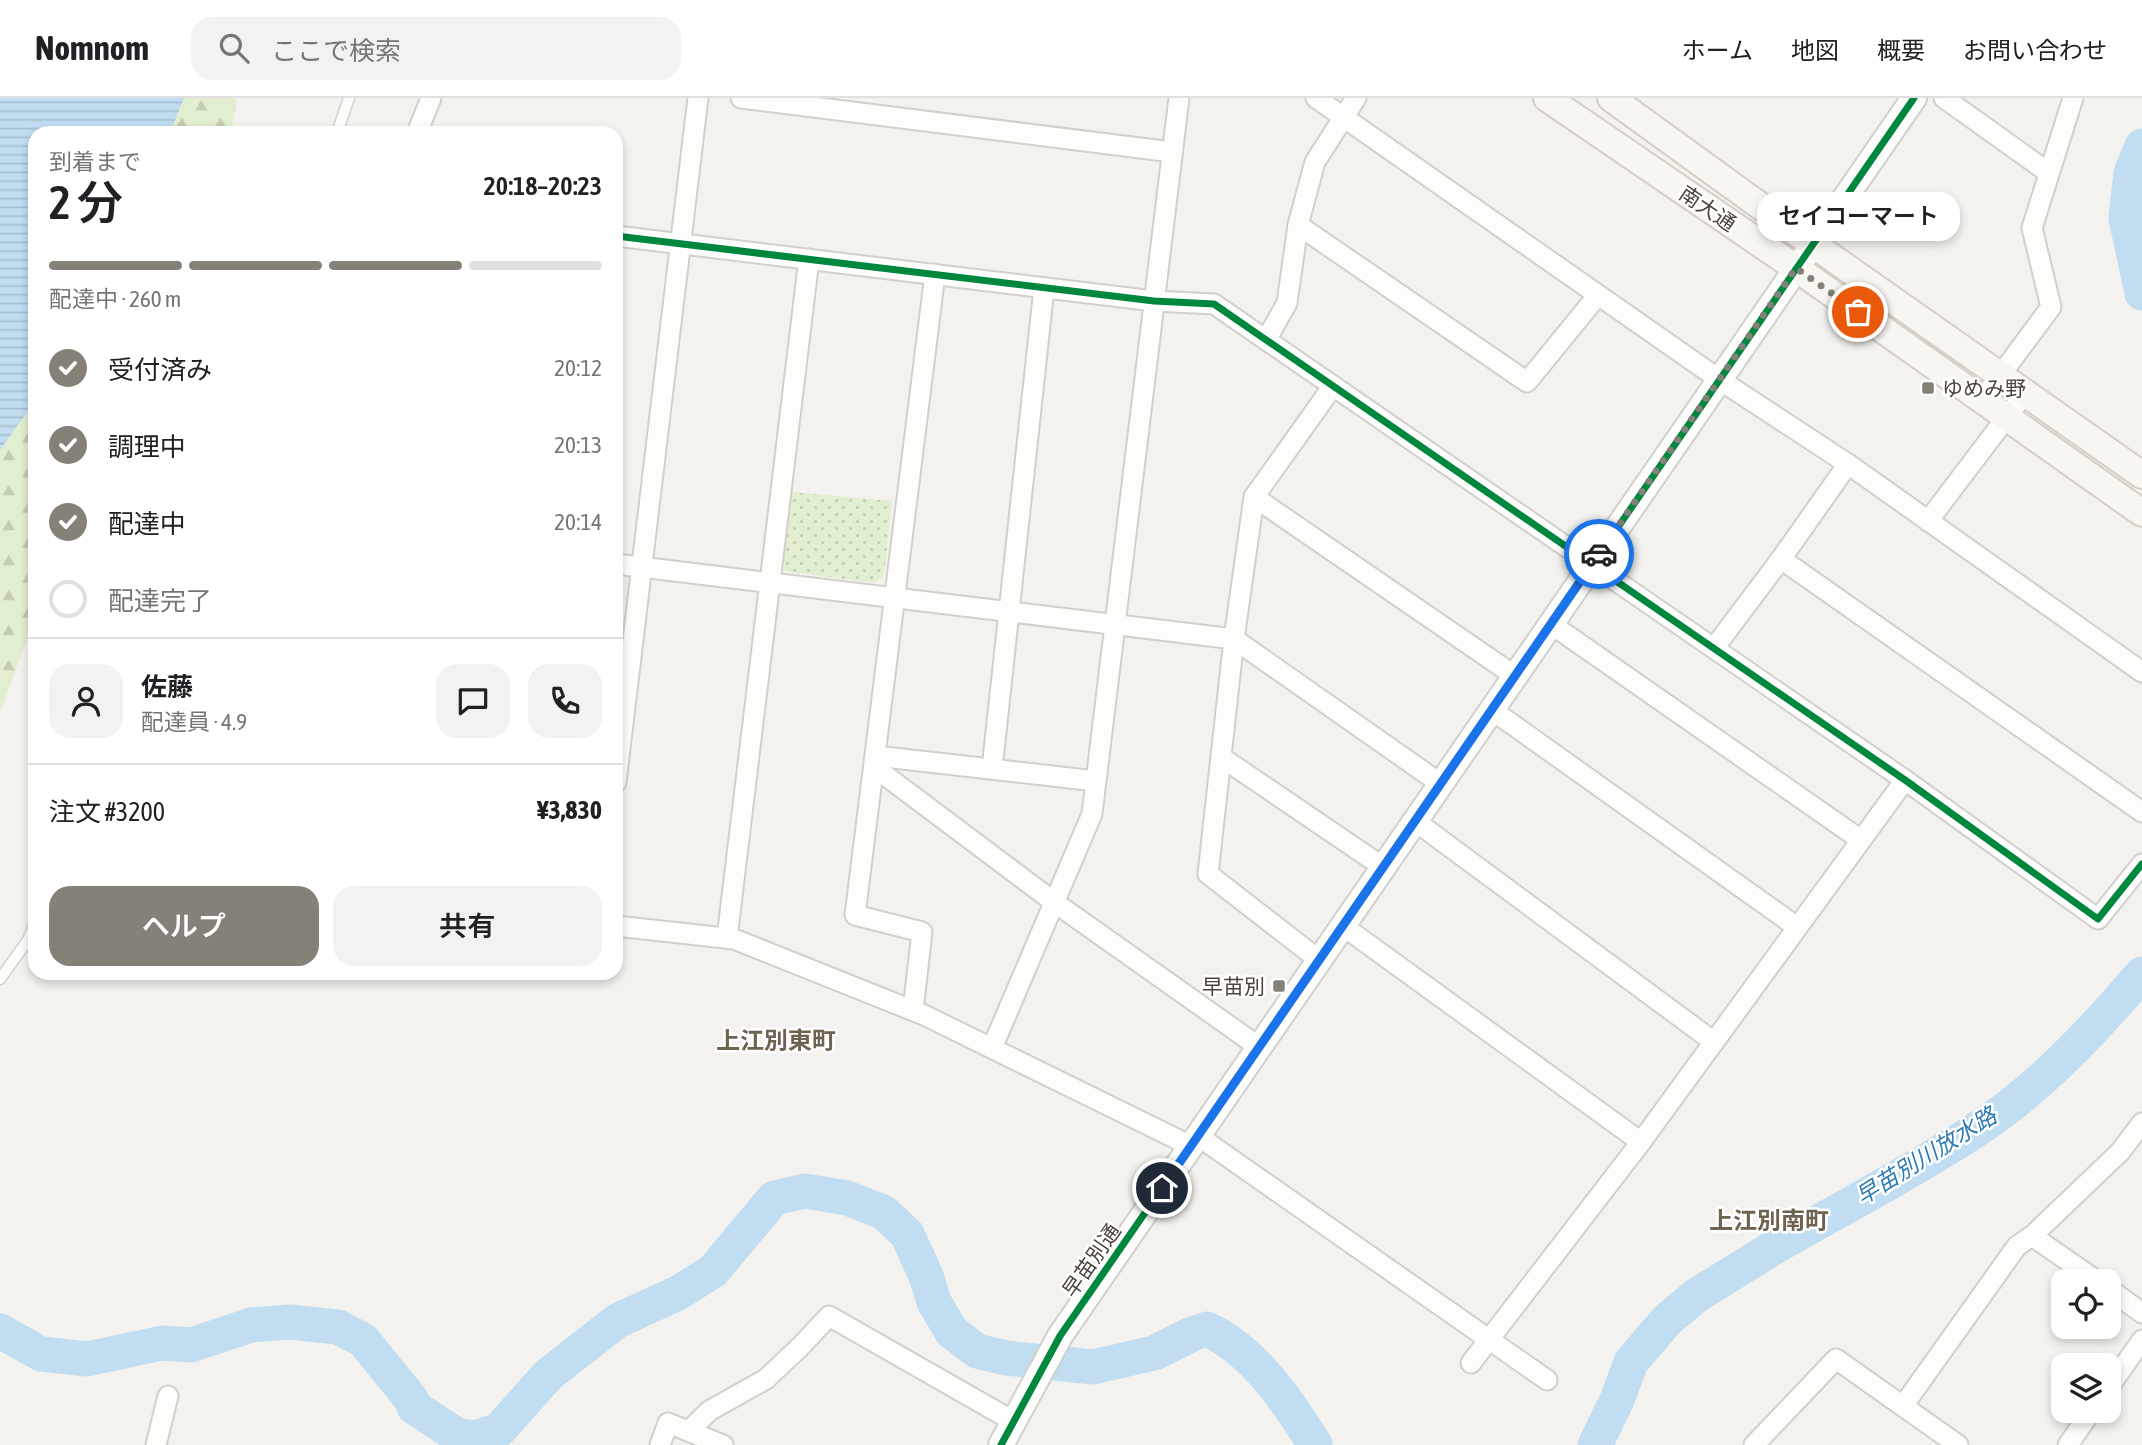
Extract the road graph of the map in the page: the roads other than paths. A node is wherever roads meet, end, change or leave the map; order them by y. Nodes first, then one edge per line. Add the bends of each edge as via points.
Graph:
1 (349, 98) edge
2 (431, 98) edge
3 (698, 98) edge
4 (741, 98) edge
5 (1180, 98) edge
6 (1316, 98) edge
7 (1356, 98) edge
8 (1547, 98) edge
9 (1611, 98) edge
10 (1914, 98) edge
11 (1944, 98) edge
12 (2073, 98) edge
13 (1343, 116) junction
14 (339, 126) edge
15 (420, 126) edge
16 (1172, 152) junction
17 (2049, 173) junction
18 (1298, 225) junction
19 (623, 237) edge
20 (680, 243) junction
21 (1813, 244) junction
22 (809, 259) junction
23 (1796, 268) junction
24 (935, 274) junction
25 (1044, 288) junction
26 (1598, 295) junction
27 (1154, 301) junction
28 (1266, 340) junction
29 (2000, 375) junction
30 (1720, 380) junction
31 (1333, 386) junction
32 (2025, 393) junction
33 (1982, 400) junction
34 (2007, 417) junction
35 (1848, 464) junction
36 (2142, 475) edge
37 (1254, 497) junction
38 (2142, 513) edge
39 (1928, 521) junction
40 (1781, 559) junction
41 (1593, 563) junction
42 (623, 565) edge
43 (642, 567) junction
44 (769, 582) junction
45 (897, 597) junction
46 (1009, 611) junction
47 (1115, 623) junction
48 (1551, 624) junction
49 (1234, 639) junction
50 (1714, 648) junction
51 (2142, 672) edge
52 (1515, 676) junction
53 (1492, 710) junction
54 (623, 724) edge
55 (1221, 757) junction
56 (875, 761) junction
57 (992, 769) junction
58 (1905, 779) junction
59 (1096, 781) junction
60 (1441, 784) junction
61 (2142, 812) edge
62 (1415, 821) junction
63 (1861, 840) junction
64 (2142, 864) edge
65 (1383, 867) junction
66 (1054, 902) junction
67 (1343, 926) junction
68 (623, 927) edge
69 (1797, 928) junction
70 (727, 938) junction
71 (28, 940) edge
72 (1319, 960) junction
73 (0, 979) edge
74 (913, 1010) junction
75 (1714, 1042) junction
76 (1259, 1047) junction
77 (992, 1048) junction
78 (2142, 1123) edge
79 (1195, 1141) junction
80 (1641, 1142) junction
81 (2032, 1236) junction
82 (2080, 1269) edge
83 (2121, 1298) edge
84 (2142, 1313) edge
85 (1488, 1339) junction
86 (2142, 1340) edge
87 (1471, 1363) dead end
88 (2121, 1370) edge
89 (1547, 1380) dead end
90 (168, 1396) dead end
91 (1903, 1406) junction
92 (1017, 1413) junction
93 (2083, 1423) edge
94 (689, 1431) junction
95 (156, 1445) edge
96 (660, 1445) edge
97 (723, 1445) edge
98 (1000, 1445) edge
99 (1754, 1445) edge
100 (1958, 1445) edge
101 (2068, 1445) edge

1 - 14 lane
2 - 15 street
3 - 20 street
4 - 16 street
5 - 16 street
6 - 13 street
7 - 13 street
8 - 23 main road, 南大通
9 - 21 main road, 南大通
10 - 21 street, 早苗別通
11 - 17 street
12 - 17 street
13 - 18 street via 1315,162
13 - 26 street
16 - 27 street
17 - 29 street via 2032,228 2051,307
18 - 26 street via 1527,382
18 - 28 street via 1287,303
19 - 20 street
20 - 22 street
20 - 43 street
21 - 23 street, 早苗別通
21 - 29 main road, 南大通
22 - 24 street
22 - 44 street
23 - 30 street, 早苗別通
23 - 33 main road, 南大通
24 - 25 street
24 - 45 street
25 - 27 street
25 - 46 street
26 - 30 street
27 - 28 street via 1213,304
27 - 47 street
28 - 31 street
29 - 32 main road, 南大通
29 - 33 street
30 - 35 street
30 - 41 street, 早苗別通
31 - 37 street
31 - 41 street
32 - 34 street
32 - 36 main road, 南大通
33 - 34 main road, 南大通
34 - 38 main road, 南大通
34 - 39 street
35 - 39 street
35 - 40 street
37 - 49 street
37 - 52 street
39 - 51 street
40 - 50 street
40 - 61 street
41 - 48 street, 早苗別通
41 - 50 street
42 - 43 street
43 - 44 street
43 - 54 street
44 - 45 street
44 - 70 street
45 - 46 street
45 - 56 street
46 - 47 street
46 - 57 street
47 - 49 street
47 - 59 street
48 - 52 street, 早苗別通
48 - 63 street
49 - 55 street
49 - 60 street
50 - 58 street
52 - 53 street, 早苗別通
53 - 60 street, 早苗別通
53 - 69 street
55 - 65 street
55 - 72 street via 1208,874
56 - 57 street
56 - 66 street
56 - 74 street via 855,915 922,932
57 - 59 street
58 - 63 street
58 - 64 street via 2098,919
59 - 66 street via 1092,814
60 - 62 street, 早苗別通
62 - 65 street, 早苗別通
62 - 75 street
63 - 69 street
65 - 67 street, 早苗別通
66 - 76 street
66 - 77 street
67 - 72 street, 早苗別通
67 - 80 street
68 - 70 street
69 - 75 street
70 - 74 street
71 - 73 lane
72 - 76 street, 早苗別通
74 - 77 street
75 - 80 street
76 - 79 street, 早苗別通
77 - 79 street
78 - 81 street via 2120,1152
79 - 85 street
79 - 92 street, 早苗別通 via 1060,1336
80 - 85 street
81 - 82 street
81 - 91 street via 2017,1246
83 - 84 street
85 - 87 street
85 - 89 street
86 - 88 street
90 - 95 street
91 - 99 street via 1836,1359
91 - 100 street
92 - 94 street via 829,1316 766,1379 709,1411
92 - 98 street
93 - 101 street
94 - 96 street via 668,1423
94 - 97 street

